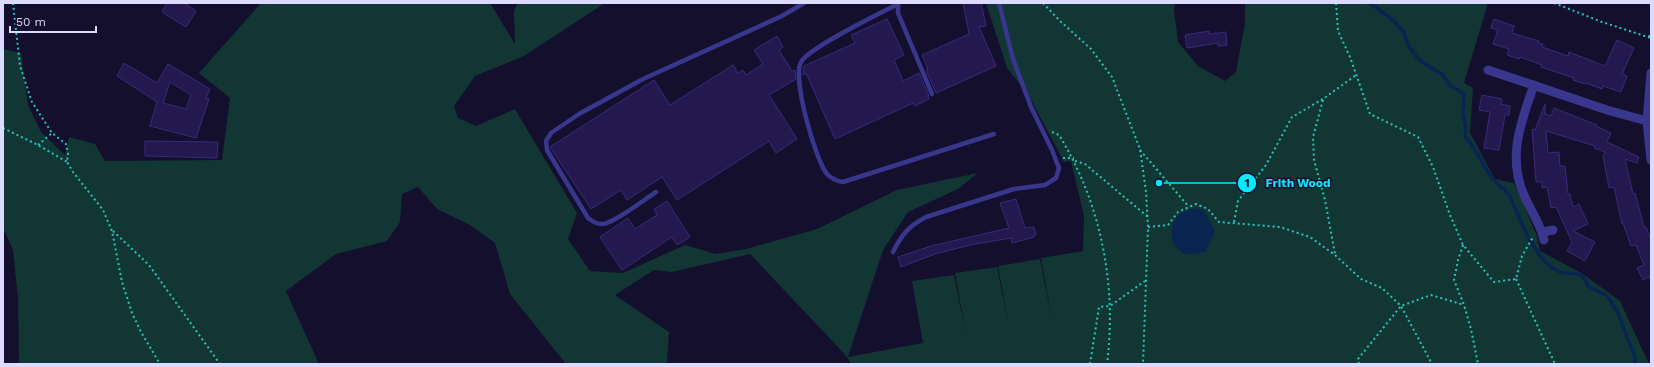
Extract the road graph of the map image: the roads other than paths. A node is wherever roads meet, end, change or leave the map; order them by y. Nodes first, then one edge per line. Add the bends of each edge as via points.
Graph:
1 (804, 3) edge
2 (898, 3) edge
3 (999, 3) edge
4 (1488, 71) dead end
5 (1651, 73) edge
6 (1534, 85) junction
7 (932, 94) dead end
8 (1647, 121) junction
9 (994, 134) dead end
10 (1651, 160) edge
11 (656, 192) dead end
12 (1553, 230) dead end
13 (894, 252) dead end

1 - 11 lane via 782,16 643,79 579,114 551,133 546,141 547,150 588,218 595,223 603,224 617,217
2 - 7 lane via 898,13
2 - 9 lane via 814,50 800,63 799,78 808,130 827,174 834,180 843,182
3 - 13 lane via 1013,59 1031,107 1059,168 1056,178 1045,185 1014,189 926,216 901,237
4 - 6 street
5 - 8 street
6 - 8 street
6 - 12 street via 1518,133 1515,164 1523,195 1543,236
8 - 10 street

